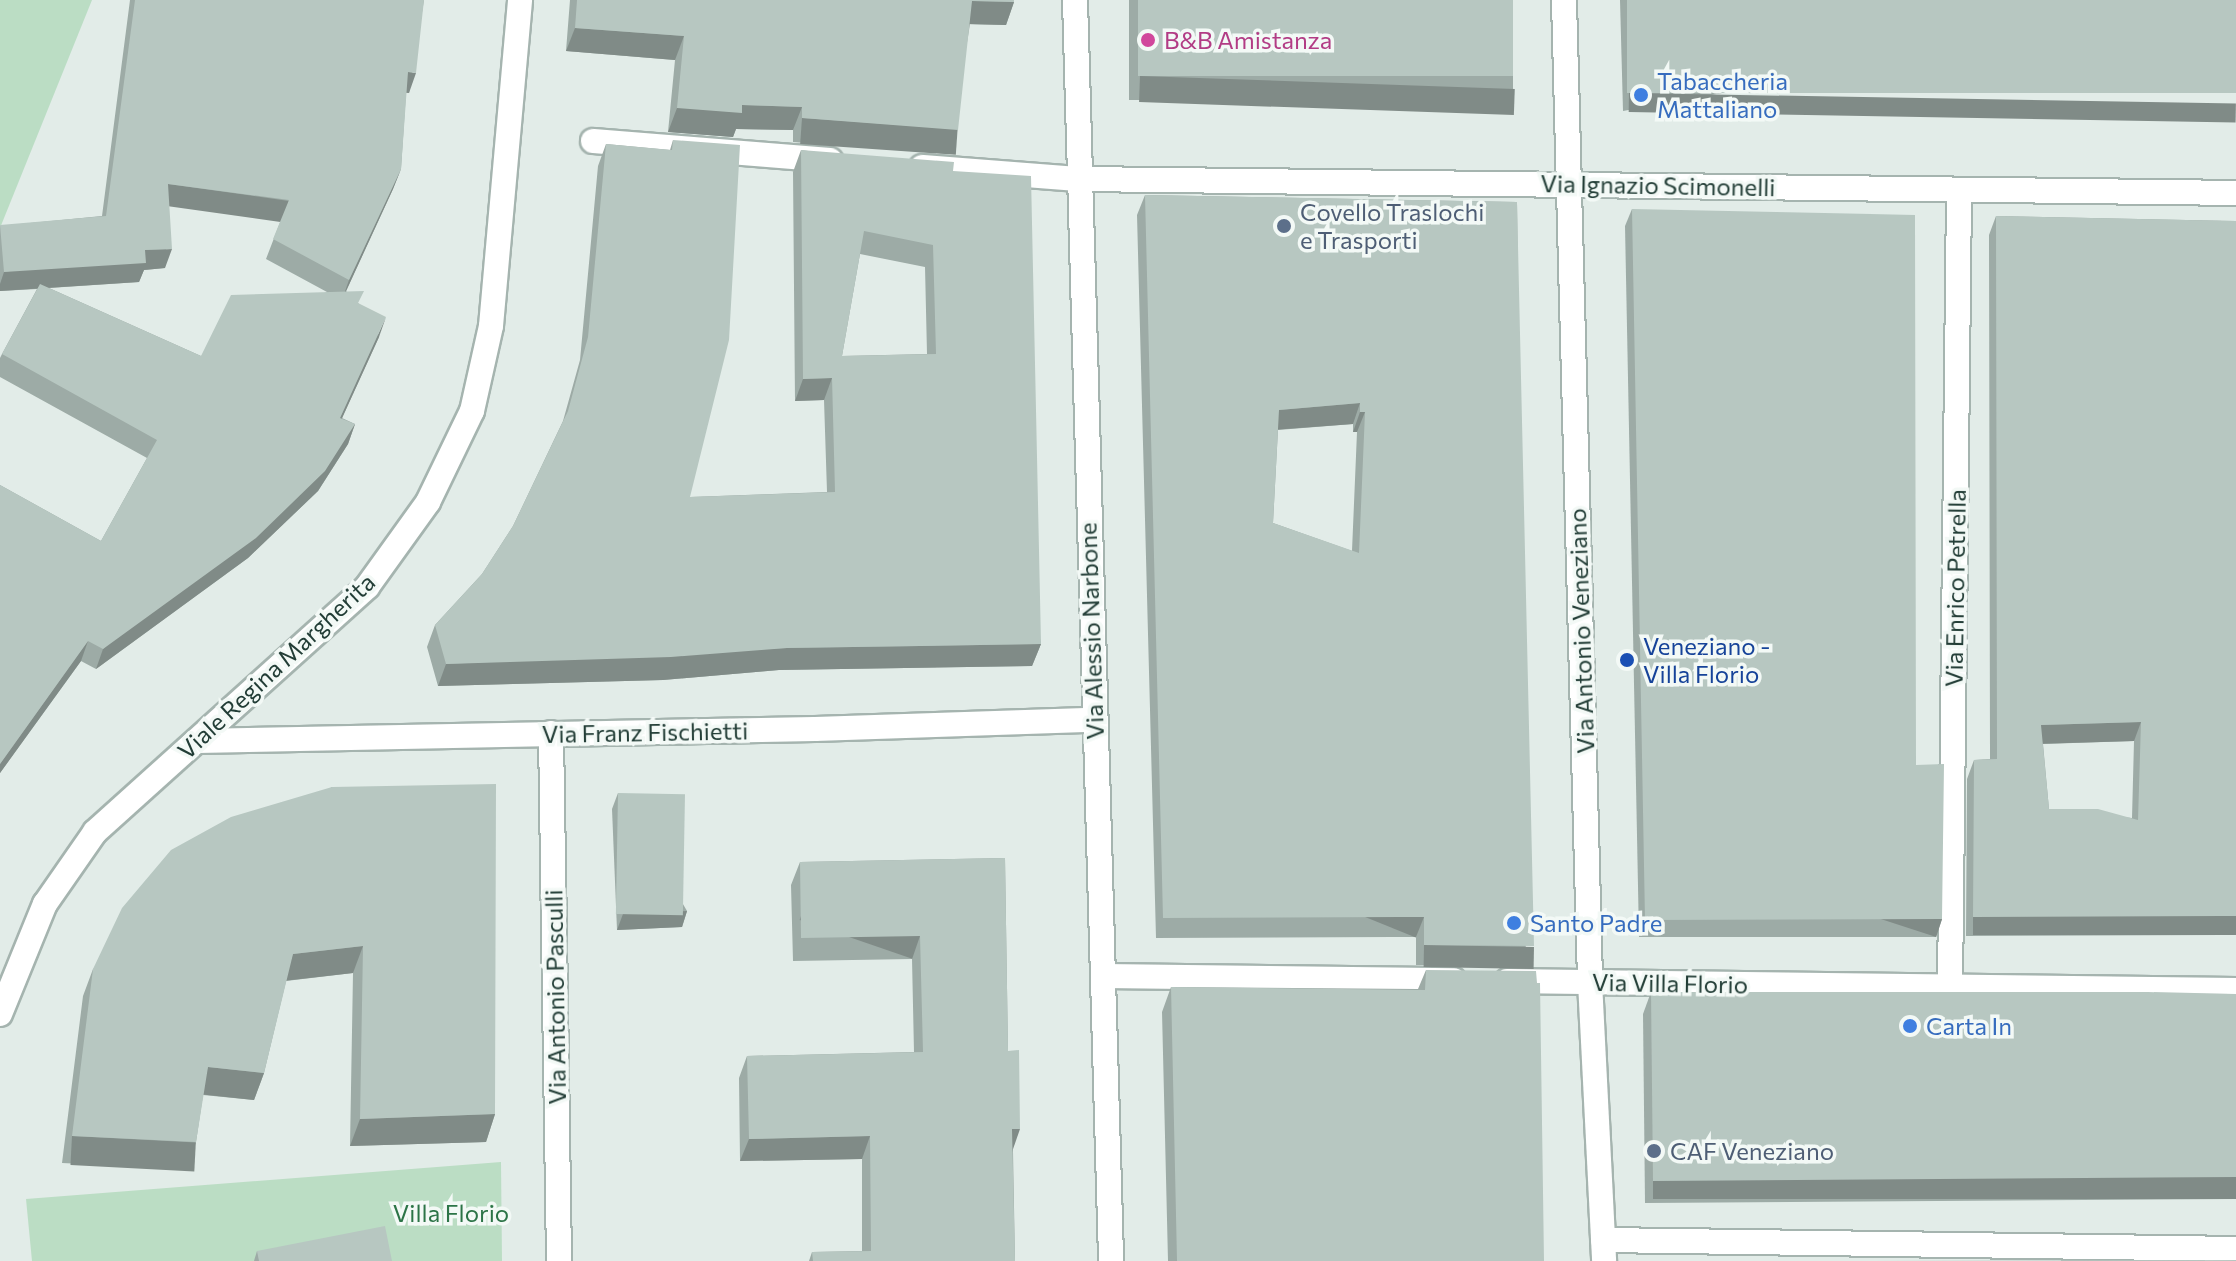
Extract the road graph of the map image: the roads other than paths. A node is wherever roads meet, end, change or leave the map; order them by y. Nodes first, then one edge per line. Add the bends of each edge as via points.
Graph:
1 (520, 0) edge
2 (1075, 0) edge
3 (1564, 0) edge
4 (593, 141) dead end
5 (860, 162) edge
6 (891, 164) edge
7 (1079, 179) junction
8 (1569, 184) junction
9 (1959, 190) junction
10 (2236, 193) edge
11 (1093, 720) junction
12 (551, 733) junction
13 (197, 741) junction
14 (1104, 976) junction
15 (1590, 982) junction
16 (1950, 987) junction
17 (2236, 990) edge
18 (0, 1014) edge
19 (2236, 1249) edge
20 (1604, 1250) edge
21 (559, 1261) edge
22 (1111, 1261) edge

1 - 13 street, Viale Regina Margherita via 491,326 472,411 428,502 367,587
2 - 7 street, Via Alessio Narbone
3 - 8 street, Via Antonio Veneziano
4 - 5 street
6 - 7 street, Via Ignazio Scimonelli
7 - 8 street, Via Ignazio Scimonelli
7 - 11 street, Via Alessio Narbone
8 - 9 street, Via Ignazio Scimonelli
8 - 15 street, Via Antonio Veneziano
9 - 10 street, Via Ignazio Scimonelli
9 - 16 street, Via Enrico Petrella
11 - 12 street, Via Franz Fischietti
11 - 14 street, Via Alessio Narbone
12 - 13 street, Via Franz Fischietti
12 - 21 street, Via Antonio Pasculli
13 - 18 street, Viale Regina Margherita via 95,832 45,904
14 - 15 street, Via Villa Florio
14 - 22 street, Via Alessio Narbone
15 - 16 street, Via Villa Florio
15 - 20 street, Via Antonio Veneziano
16 - 17 street, Via Villa Florio
19 - 20 street

